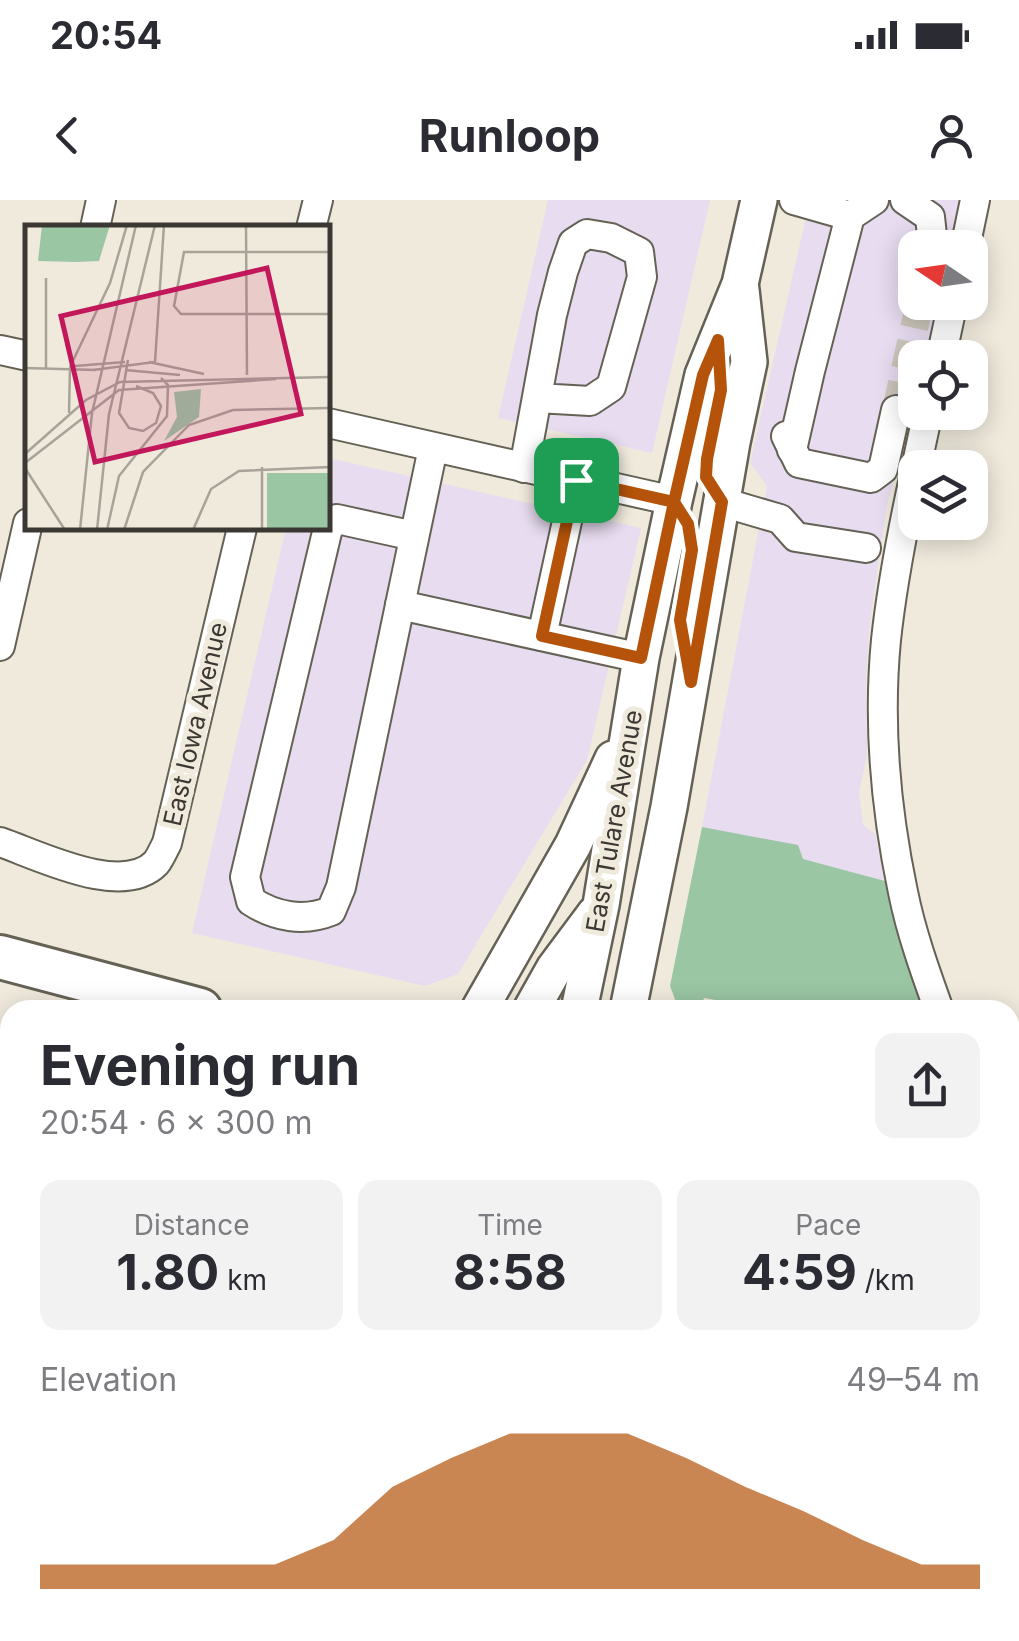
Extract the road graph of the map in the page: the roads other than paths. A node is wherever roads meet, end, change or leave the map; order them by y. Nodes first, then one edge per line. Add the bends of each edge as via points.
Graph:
1 (101, 200) edge
2 (318, 200) edge
3 (760, 200) edge
4 (794, 200) edge
5 (905, 200) edge
6 (975, 200) edge
7 (862, 208) edge
8 (96, 225) edge
9 (312, 225) edge
10 (931, 230) edge
11 (969, 230) edge
12 (740, 284) junction
13 (718, 340) junction
14 (0, 350) edge
15 (25, 355) edge
16 (537, 398) junction
17 (896, 410) tunnel mouth
18 (330, 423) edge
19 (433, 448) junction
20 (524, 468) junction
21 (576, 480) junction
22 (674, 502) junction
23 (722, 502) junction
24 (330, 526) edge
25 (26, 530) edge
26 (242, 530) edge
27 (328, 530) edge
28 (414, 536) junction
29 (902, 540) edge
30 (866, 548) dead end
31 (400, 605) junction
32 (542, 636) junction
33 (0, 646) edge
34 (641, 658) junction
35 (691, 682) junction
36 (634, 707) junction
37 (669, 808) junction
38 (0, 842) edge
39 (601, 905) junction
40 (0, 957) edge
41 (162, 1000) edge
42 (485, 1000) edge
43 (537, 1000) edge
44 (581, 1000) edge
45 (630, 1000) edge
46 (935, 1000) edge

1 - 8 street
2 - 9 street
3 - 12 main road, East Tulare Avenue
4 - 7 street
5 - 10 street via 930,217
6 - 11 street
7 - 17 street via 792,450 798,463 871,478 883,469
12 - 13 main road, East Tulare Avenue
12 - 23 main road, East Tulare Avenue via 749,362
13 - 22 main road, East Tulare Avenue via 703,375
13 - 23 main road via 721,390 706,477
14 - 15 street
16 - 16 street via 574,243 587,234 639,252 642,278 611,387 590,401
16 - 20 street
18 - 19 street
19 - 20 street
19 - 28 street
20 - 21 street
21 - 22 street
21 - 32 street
22 - 34 main road, East Tulare Avenue
22 - 35 main road via 688,524 692,550 680,620
23 - 30 street via 780,520 796,537
23 - 35 main road, East Tulare Avenue
24 - 28 street via 338,519
25 - 33 street
26 - 38 street, East Iowa Avenue via 167,843 156,863 139,875 104,877
27 - 31 street via 245,878 251,900 268,912 314,918 331,911
28 - 31 street
29 - 46 street via 886,642 886,776 903,894
31 - 32 street
32 - 34 street
34 - 36 main road, East Tulare Avenue
35 - 37 main road, East Tulare Avenue
36 - 39 main road, East Tulare Avenue
36 - 42 main road via 573,844
37 - 39 main road via 654,842
37 - 45 main road, East Tulare Avenue
39 - 43 main road
39 - 44 main road, East Tulare Avenue
40 - 41 highway

